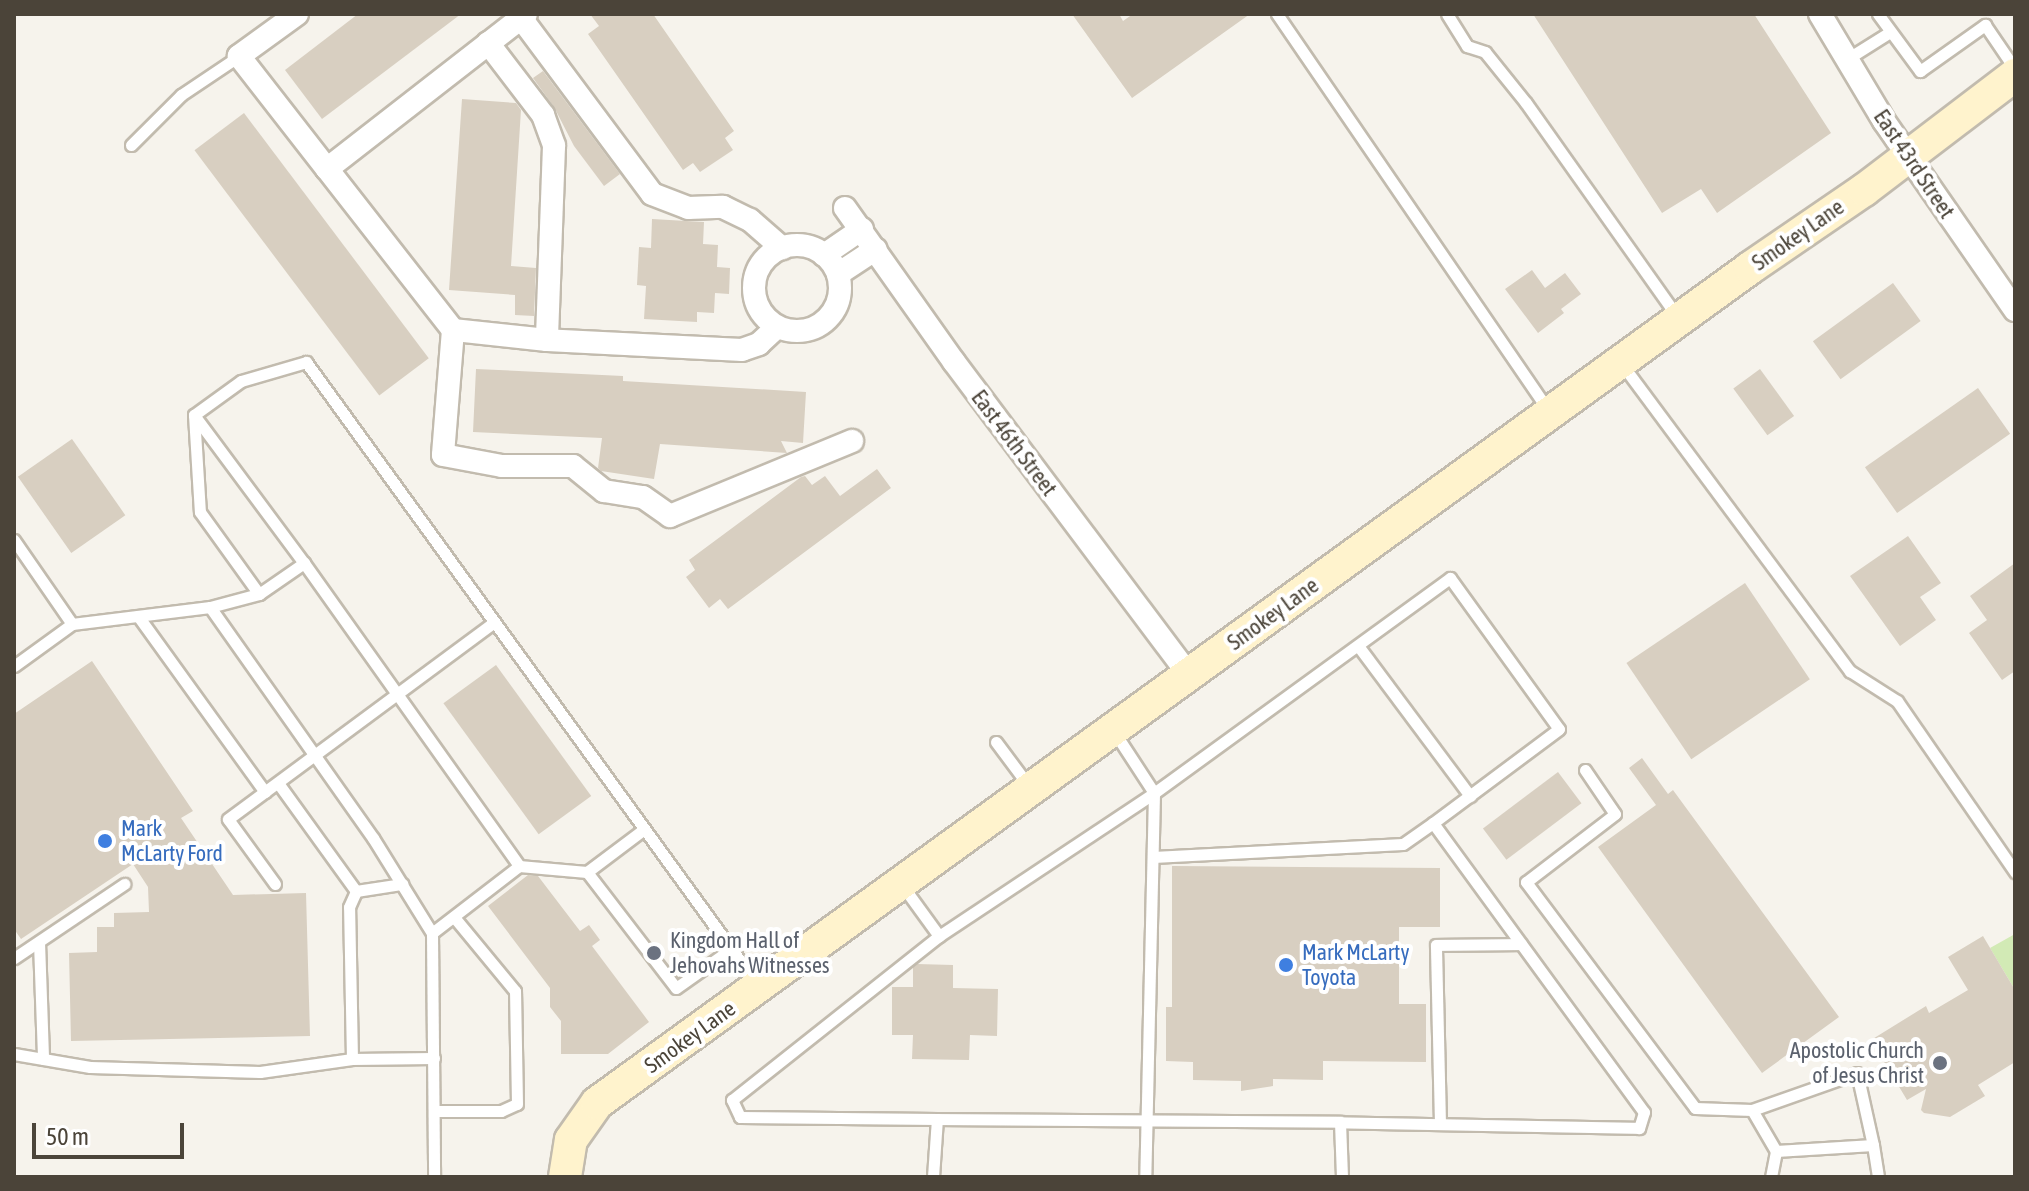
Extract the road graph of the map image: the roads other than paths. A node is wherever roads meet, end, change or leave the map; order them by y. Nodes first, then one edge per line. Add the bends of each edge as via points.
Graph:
1 (297, 14) edge
2 (1277, 14) edge
3 (1447, 14) edge
4 (1820, 14) edge
5 (1878, 14) edge
6 (523, 16) edge
7 (1890, 32) junction
8 (488, 43) junction
9 (239, 56) junction
10 (1847, 59) junction
11 (2015, 69) edge
12 (2015, 75) edge
13 (131, 145) dead end
14 (1907, 156) junction
15 (327, 169) junction
16 (845, 208) dead end
17 (862, 229) junction
18 (782, 248) junction
19 (876, 249) junction
20 (824, 255) junction
21 (838, 274) junction
22 (2015, 310) edge
23 (1680, 320) junction
24 (777, 327) junction
25 (453, 330) junction
26 (547, 340) junction
27 (1620, 363) junction
28 (1551, 413) junction
29 (194, 415) junction
30 (852, 441) dead end
31 (14, 540) edge
32 (304, 563) junction
33 (259, 594) junction
34 (210, 607) junction
35 (138, 616) junction
36 (494, 622) junction
37 (72, 624) junction
38 (1359, 647) junction
39 (14, 666) edge
40 (1189, 675) junction
41 (397, 693) junction
42 (1113, 730) junction
43 (996, 742) dead end
44 (315, 756) junction
45 (1585, 770) dead end
46 (278, 783) junction
47 (1031, 789) junction
48 (265, 792) junction
49 (1154, 793) junction
50 (1470, 796) junction
51 (1433, 823) junction
52 (644, 829) junction
53 (1153, 857) junction
54 (519, 866) junction
55 (587, 872) junction
56 (2015, 872) edge
57 (901, 883) junction
58 (124, 884) dead end
59 (275, 884) dead end
60 (402, 884) junction
61 (356, 891) junction
62 (454, 917) junction
63 (432, 933) junction
64 (939, 936) junction
65 (39, 942) junction
66 (1521, 944) junction
67 (731, 949) junction
68 (14, 958) edge
69 (759, 987) junction
70 (14, 1054) edge
71 (434, 1058) junction
72 (43, 1059) junction
73 (352, 1059) junction
74 (1752, 1110) junction
75 (434, 1111) junction
76 (937, 1119) junction
77 (1146, 1121) junction
78 (1340, 1122) junction
79 (1440, 1124) junction
80 (1873, 1145) junction
81 (1776, 1151) junction
82 (434, 1177) edge
83 (565, 1177) edge
84 (933, 1177) edge
85 (1145, 1177) edge
86 (1342, 1177) edge
87 (1771, 1177) edge
88 (1878, 1177) edge

1 - 9 street
2 - 28 lane
3 - 23 lane via 1467,46 1485,52 1526,103
4 - 10 street, East 43rd Street
5 - 7 lane
6 - 8 street
6 - 18 street via 652,194 688,208 723,207 750,220
7 - 10 lane
7 - 11 lane via 1920,71 1985,25
8 - 15 street
8 - 26 street via 543,115 554,146
9 - 13 lane via 181,95
9 - 15 street
10 - 14 street, East 43rd Street
12 - 14 street, Smokey Lane
14 - 22 street, East 43rd Street
14 - 23 street, Smokey Lane
15 - 25 street
16 - 17 street, East 46th Street
17 - 19 street, East 46th Street
17 - 20 street
18 - 20 street via 802,246
18 - 24 street via 768,256 755,280 758,307
19 - 21 street
19 - 40 street, East 46th Street via 954,362
20 - 21 street
21 - 24 street via 840,289 830,316 806,330
23 - 27 street, Smokey Lane
24 - 26 street via 759,344 742,350
25 - 26 street
25 - 30 street via 443,455 502,466 573,466 604,491 643,497 670,516
27 - 28 street, Smokey Lane
27 - 56 lane via 1850,671 1897,701
28 - 40 street, Smokey Lane
29 - 32 lane
29 - 33 lane via 200,512
29 - 36 lane via 241,381 306,362
31 - 37 lane
32 - 33 lane
32 - 41 lane
33 - 34 lane
34 - 35 lane
34 - 44 lane
35 - 37 lane
35 - 48 lane
36 - 41 lane
36 - 52 lane
37 - 39 lane
38 - 49 lane
38 - 50 lane
38 - 50 lane via 1450,578 1559,729
40 - 42 street, Smokey Lane
41 - 44 lane
41 - 54 lane
42 - 47 street, Smokey Lane
42 - 49 lane
43 - 47 lane
44 - 46 lane
44 - 60 lane
45 - 74 lane via 1615,814 1526,882 1695,1108
46 - 48 lane
46 - 61 lane
47 - 57 street, Smokey Lane
48 - 59 lane via 228,819
49 - 53 lane
49 - 64 lane
50 - 51 lane
51 - 53 lane via 1403,844
51 - 66 lane
52 - 55 lane
52 - 67 lane
53 - 77 lane
54 - 55 lane
54 - 62 lane
55 - 67 lane via 676,988
57 - 64 lane
57 - 69 street, Smokey Lane
58 - 65 lane
60 - 61 lane
60 - 63 lane
61 - 73 lane via 349,907
62 - 63 lane
62 - 75 lane via 515,991 517,1104 501,1111
63 - 71 lane
64 - 76 lane via 732,1100 740,1117
65 - 68 lane
65 - 72 lane
66 - 79 lane via 1436,945
66 - 79 lane via 1644,1112 1639,1128
67 - 69 lane
69 - 83 street, Smokey Lane via 597,1103 571,1140
70 - 72 lane
71 - 73 lane
71 - 75 lane
72 - 73 lane via 90,1067 260,1072
74 - 80 lane via 1857,1073
74 - 81 lane
75 - 82 lane
76 - 77 lane
76 - 84 lane
77 - 78 lane
77 - 85 lane
78 - 79 lane
78 - 86 lane
80 - 81 lane
80 - 88 lane
81 - 87 lane

